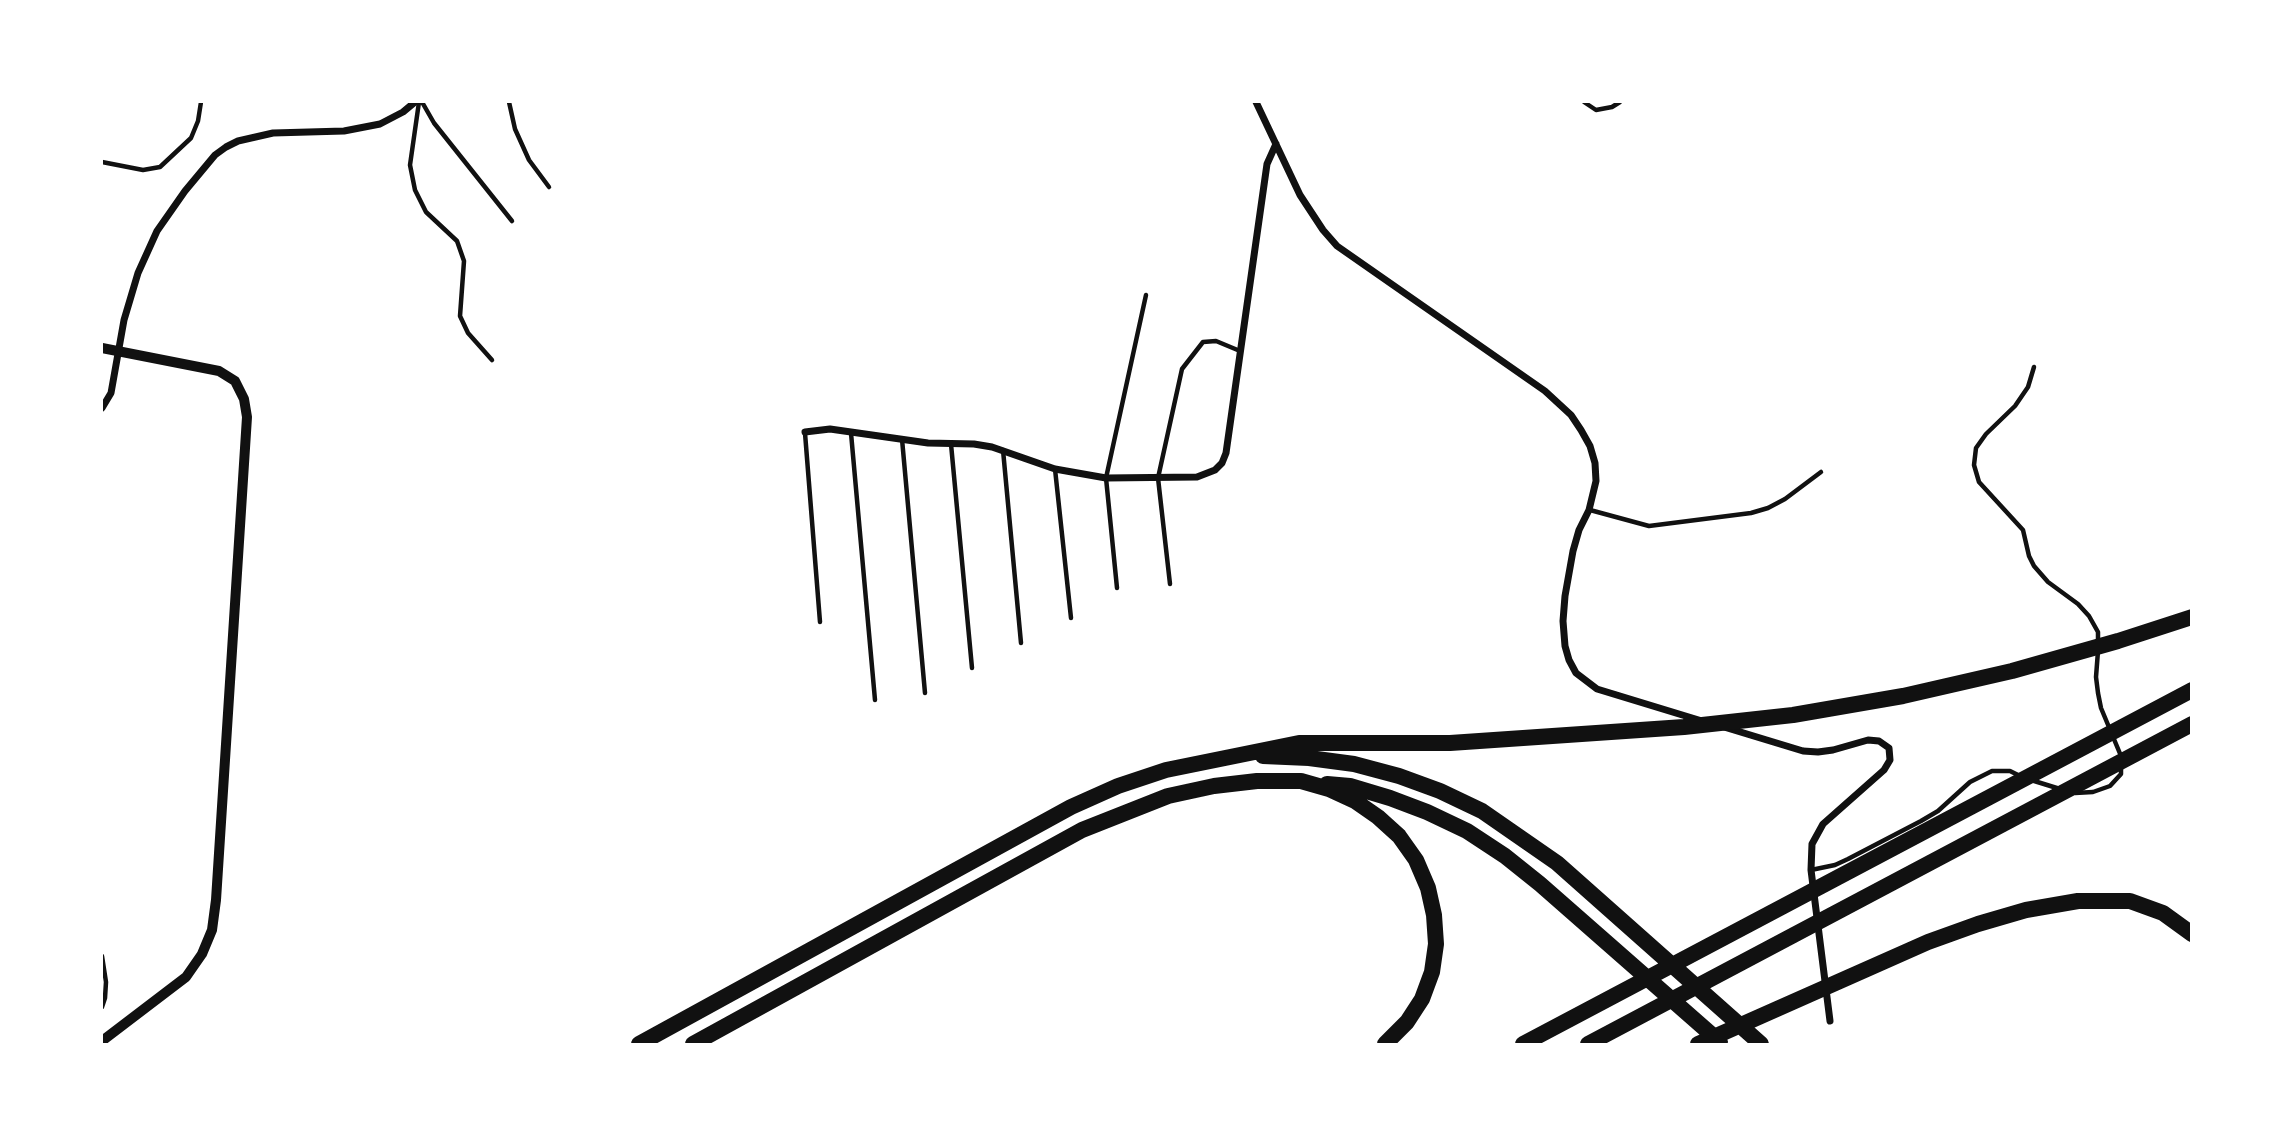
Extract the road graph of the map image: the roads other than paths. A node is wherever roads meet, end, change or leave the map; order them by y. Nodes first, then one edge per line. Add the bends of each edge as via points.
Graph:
1 (201, 102) edge
2 (419, 102) edge
3 (509, 102) edge
4 (1256, 102) edge
5 (1584, 102) edge
6 (1620, 102) edge
7 (1276, 144) junction
8 (102, 162) edge
9 (549, 187) dead end
10 (512, 221) dead end
11 (1146, 295) dead end
12 (102, 348) edge
13 (1240, 351) junction
14 (492, 360) dead end
15 (2034, 367) dead end
16 (102, 408) edge
17 (805, 432) joint
18 (850, 432) junction
19 (902, 439) junction
20 (951, 444) junction
21 (1003, 450) junction
22 (1055, 469) junction
23 (1821, 472) dead end
24 (1105, 478) junction
25 (1158, 478) junction
26 (1589, 510) junction
27 (1170, 584) dead end
28 (1117, 589) dead end
29 (2192, 617) edge
30 (1070, 618) dead end
31 (820, 622) dead end
32 (1021, 643) dead end
33 (972, 668) dead end
34 (2192, 690) edge
35 (925, 692) dead end
36 (875, 700) dead end
37 (2192, 724) edge
38 (1215, 760) junction
39 (1301, 781) junction
40 (1811, 870) junction
41 (2192, 934) edge
42 (102, 956) edge
43 (102, 1007) edge
44 (1830, 1021) dead end
45 (102, 1041) edge
46 (639, 1045) edge
47 (693, 1045) edge
48 (1385, 1045) edge
49 (1523, 1045) edge
50 (1588, 1045) edge
51 (1698, 1045) edge
52 (1722, 1045) edge
53 (1761, 1045) edge

1 - 8 lane via 191,138 160,167 143,170
2 - 10 lane
2 - 14 lane via 410,165 415,190 426,212 457,241 464,261 460,316 468,333
2 - 16 street via 380,124 344,131 272,133 226,147 215,155 157,231 138,273 111,393
3 - 9 lane via 529,160
4 - 7 street
5 - 6 lane via 1596,110
7 - 13 street via 1267,164
7 - 26 street via 1300,195 1337,246 1545,391 1571,415 1595,463
11 - 24 lane
12 - 45 street via 219,371 235,381 247,417 212,930 186,976
13 - 25 street via 1222,463 1197,477
13 - 25 lane via 1216,341 1203,342 1182,369
15 - 40 lane via 2015,406 1976,448 1974,465 1979,482 2018,523 2040,574 2078,604 2098,632 2098,693 2122,758 2120,774 2110,786 2074,793 2010,771 1992,771 1970,782 1921,821 1835,865
17 - 18 street
17 - 31 lane
18 - 19 street
18 - 36 lane
19 - 20 street
19 - 35 lane
20 - 21 street
20 - 33 lane
21 - 22 street
21 - 32 lane
22 - 24 street
22 - 30 lane
23 - 26 lane via 1786,499 1751,513 1649,526
24 - 25 street
24 - 28 lane
25 - 27 lane
26 - 40 street via 1573,551 1563,621 1569,660 1586,682 1610,694 1803,751 1833,750 1868,740 1889,748 1890,760 1884,770 1817,832
29 - 38 highway via 2052,660 1903,696 1793,715 1450,743 1298,743
34 - 49 highway
37 - 50 highway
38 - 46 highway via 1166,769 1071,807
38 - 53 highway via 1263,756 1354,765 1399,776 1482,811 1557,863
39 - 47 highway via 1214,786 1168,796 1114,816 1038,853
39 - 48 highway via 1355,801 1378,817 1416,860 1428,888 1436,944 1432,972 1422,999
39 - 52 highway via 1350,786 1390,798 1466,831 1541,884
40 - 44 street
41 - 51 highway via 2163,913 2130,901 2078,901 2026,910 1928,942
42 - 43 lane via 106,982

